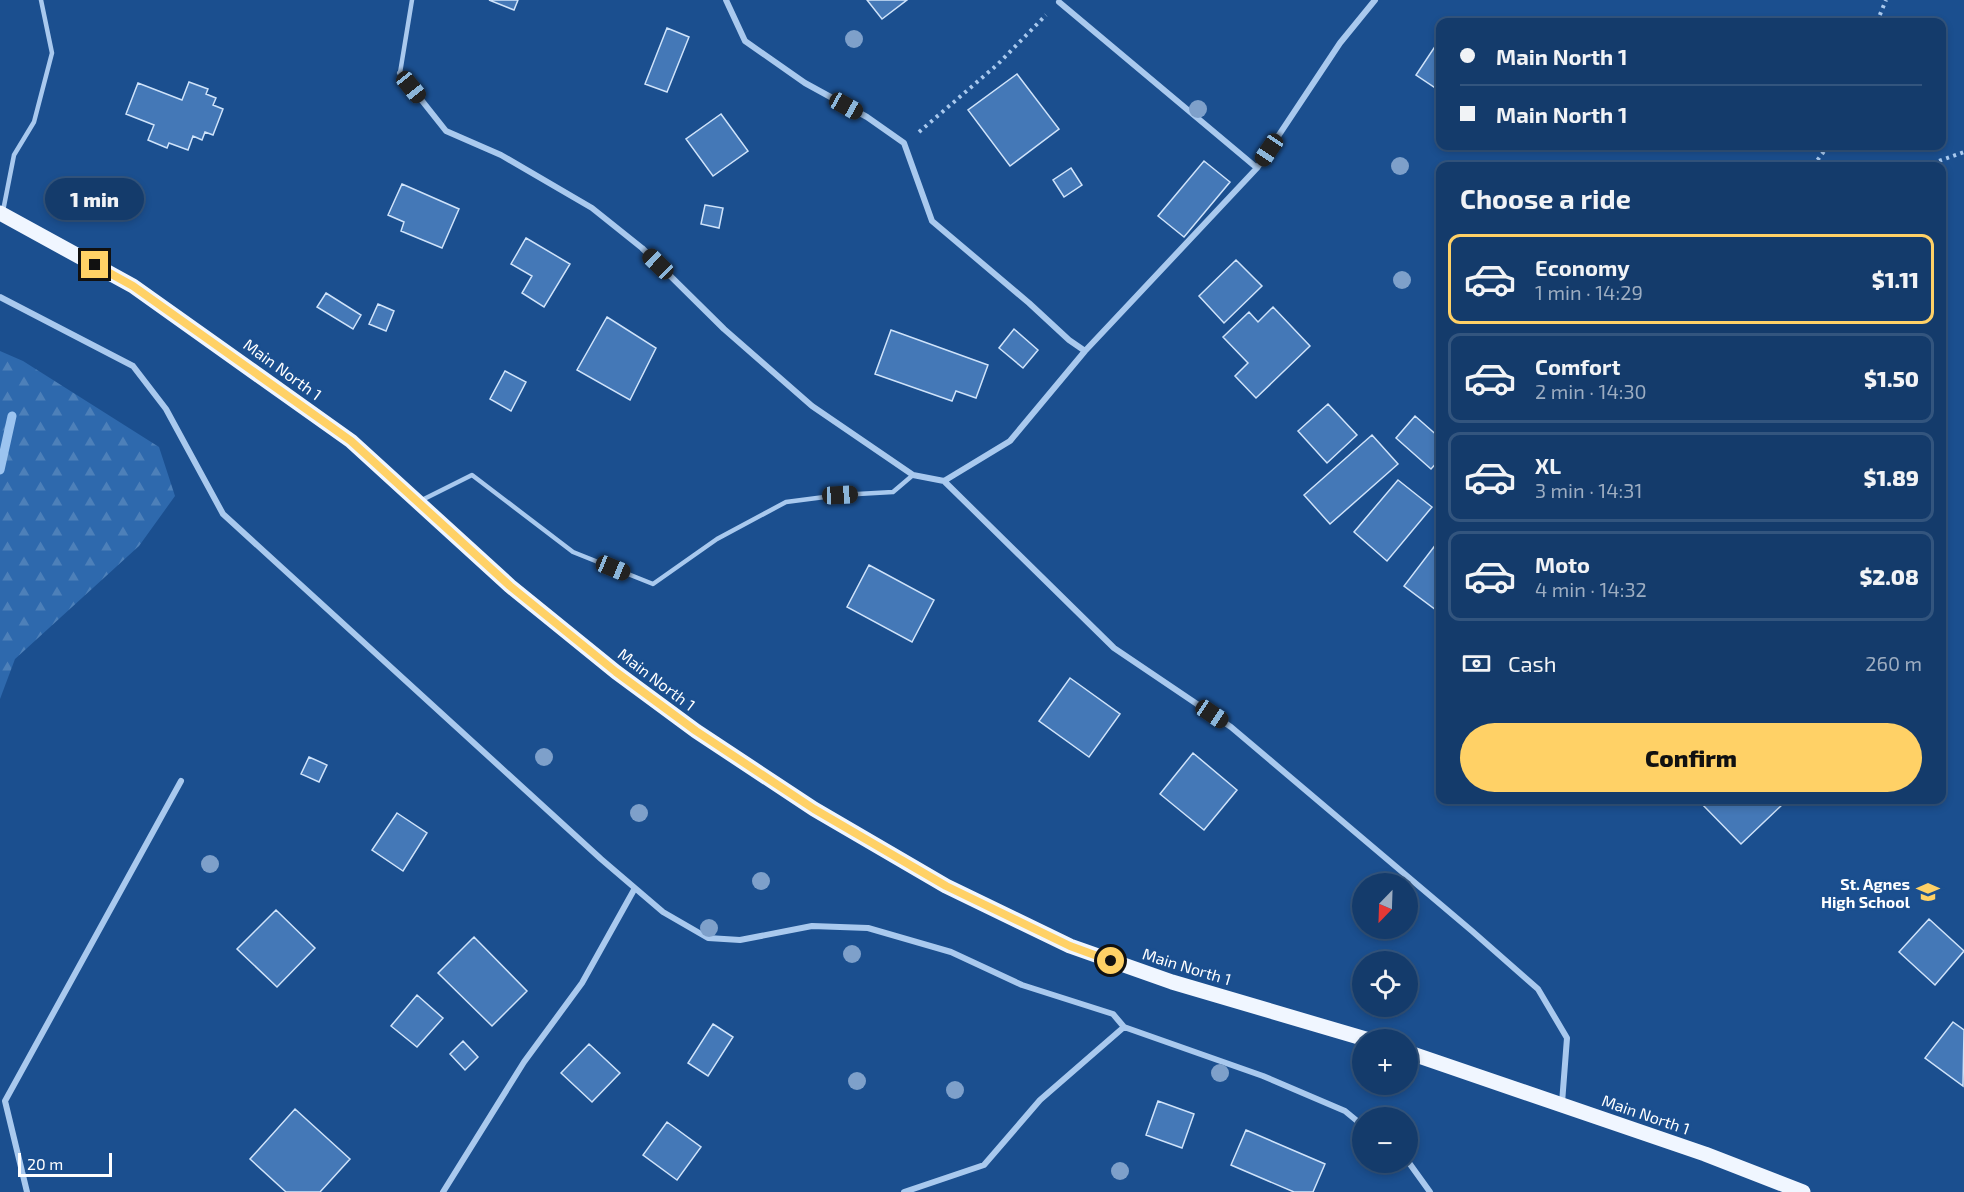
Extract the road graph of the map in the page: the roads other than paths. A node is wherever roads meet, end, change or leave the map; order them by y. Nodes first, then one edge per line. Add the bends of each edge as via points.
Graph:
1 (41, 0) edge
2 (412, 0) edge
3 (726, 0) edge
4 (1375, 0) edge
5 (1059, 2) road end
6 (400, 73) joint
7 (1257, 168) junction
8 (1, 213) edge
9 (0, 297) edge
10 (1085, 351) junction
11 (913, 475) junction
12 (944, 481) junction
13 (419, 502) junction
14 (181, 781) dead end
15 (635, 888) junction
16 (1124, 1027) junction
17 (1352, 1035) edge
18 (1418, 1056) edge
19 (1562, 1103) junction
20 (1352, 1117) edge
21 (1416, 1173) edge
22 (27, 1192) edge
23 (443, 1192) edge
24 (904, 1192) edge
25 (1430, 1192) edge
26 (1803, 1192) edge

1 - 8 lane via 52,53 34,122 14,155
2 - 6 lane
3 - 10 street via 745,41 904,143 932,221
4 - 7 street via 1340,43
5 - 7 street
6 - 11 street via 447,131 501,155 592,208 642,248 724,329 812,406
7 - 10 street
8 - 13 main road, Main North 1 via 133,286 351,441
9 - 15 street via 133,366 166,409 223,514
10 - 12 street via 1010,441
11 - 12 street
11 - 13 lane via 893,492 786,502 717,539 653,584 573,552 472,475
12 - 19 street via 1114,648 1231,727 1538,989 1566,1038
13 - 17 main road, Main North 1 via 510,586 696,731 814,809 946,886 1070,946 1173,982
14 - 22 street via 5,1101
15 - 16 street via 663,912 708,938 740,940 812,926 868,928 951,952 1022,985 1113,1014
15 - 23 street via 582,983 524,1062
16 - 20 street via 1263,1076
16 - 24 street via 1040,1100 984,1165
18 - 19 main road, Main North 1
19 - 26 main road, Main North 1
21 - 25 street

